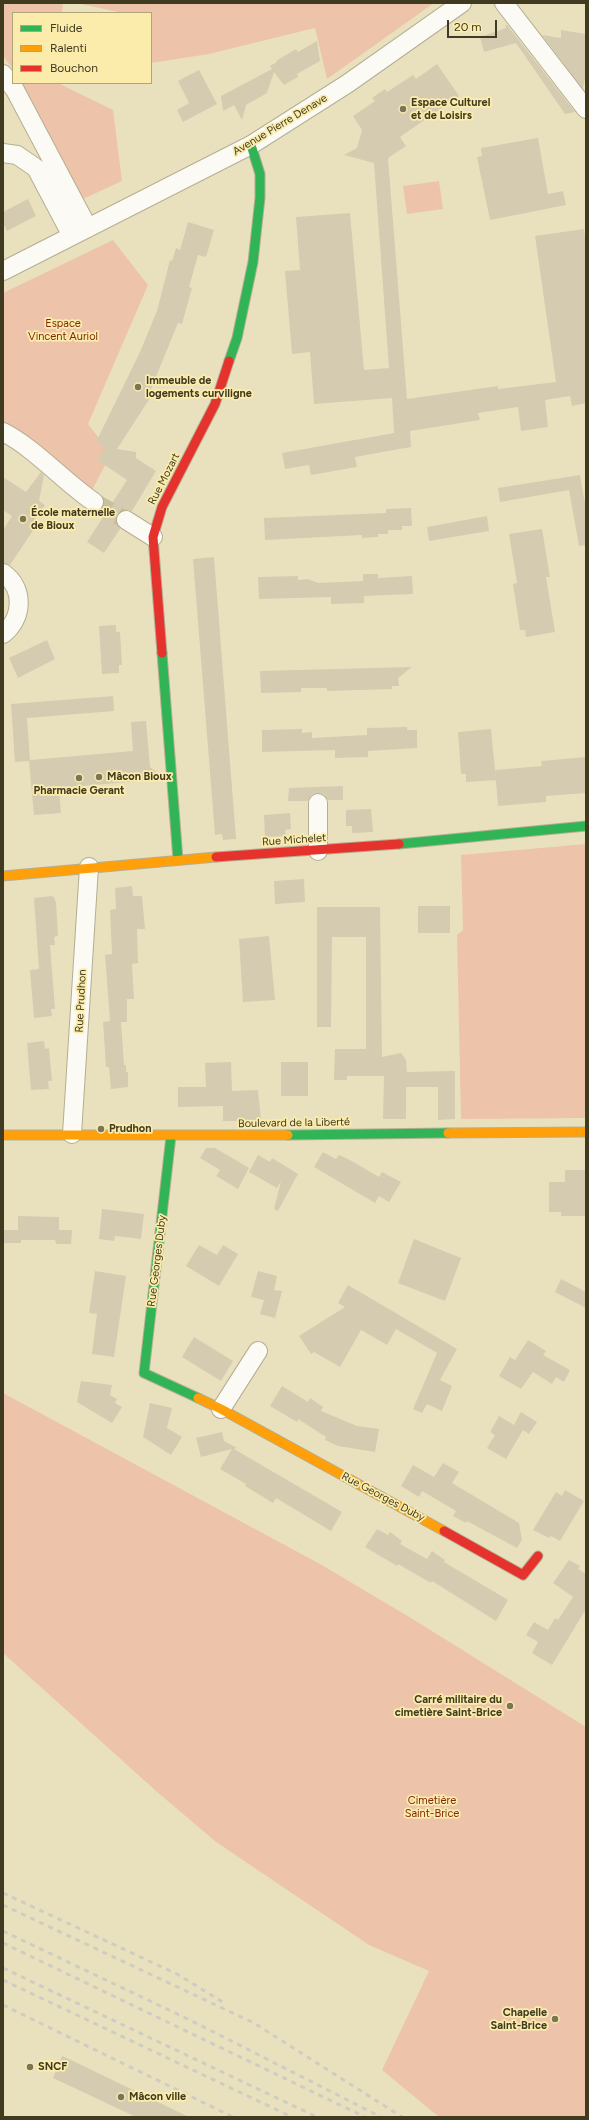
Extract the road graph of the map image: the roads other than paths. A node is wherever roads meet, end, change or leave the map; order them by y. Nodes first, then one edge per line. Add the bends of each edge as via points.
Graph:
1 (462, 3) edge
2 (504, 3) edge
3 (3, 74) edge
4 (586, 109) edge
5 (250, 145) junction
6 (3, 153) edge
7 (80, 232) junction
8 (3, 271) edge
9 (3, 432) edge
10 (94, 502) tunnel mouth
11 (126, 520) tunnel mouth
12 (153, 537) junction
13 (3, 573) edge
14 (3, 634) edge
15 (318, 803) dead end
16 (586, 826) edge
17 (318, 850) junction
18 (178, 860) junction
19 (89, 867) junction
20 (3, 876) edge
21 (586, 1132) edge
22 (72, 1134) junction
23 (3, 1135) edge
24 (171, 1136) junction
25 (258, 1351) dead end
26 (221, 1409) junction
27 (538, 1556) dead end

1 - 5 street, Avenue Pierre Denave via 347,84
2 - 4 street
3 - 7 street via 15,90
5 - 7 street, Avenue Pierre Denave
5 - 12 street, Rue Mozart via 260,174 260,198 252,262 237,338 215,404 162,506
6 - 7 street via 17,156 36,168
7 - 8 street, Avenue Pierre Denave
9 - 10 street via 18,440
11 - 12 street
12 - 18 street, Rue Mozart
13 - 14 street via 16,586 19,597 18,614 10,629
15 - 17 street
16 - 17 street, Rue Michelet
17 - 18 street, Rue Michelet
18 - 19 street, Rue Michelet
19 - 20 street, Rue Michelet
19 - 22 street, Rue Prudhon
21 - 24 street, Boulevard de la Liberté
22 - 23 street, Boulevard de la Liberté
22 - 24 street, Boulevard de la Liberté
24 - 26 street, Rue Georges Duby via 144,1373
25 - 26 street
26 - 27 street, Rue Georges Duby via 523,1575

